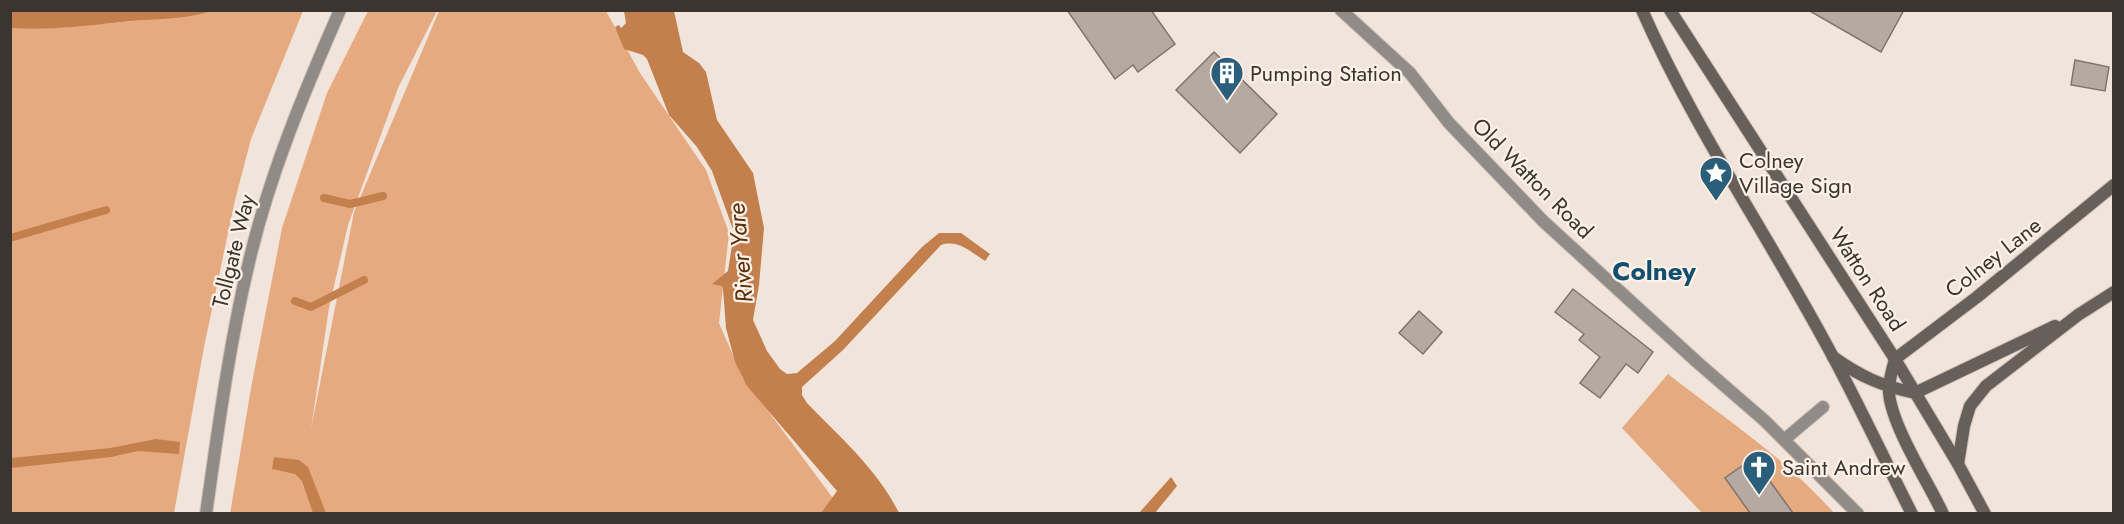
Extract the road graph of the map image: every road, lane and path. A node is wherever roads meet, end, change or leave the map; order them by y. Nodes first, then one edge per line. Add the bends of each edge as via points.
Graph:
1 (340, 10) edge
2 (1341, 10) edge
3 (1642, 10) edge
4 (1670, 10) edge
5 (2114, 184) edge
6 (2114, 292) edge
7 (2078, 315) junction
8 (1832, 356) junction
9 (1895, 359) junction
10 (1888, 388) junction
11 (1916, 393) junction
12 (1823, 407) dead end
13 (1785, 439) junction
14 (1958, 464) junction
15 (206, 513) edge
16 (1858, 513) edge
17 (1912, 513) edge
18 (1943, 513) edge
19 (1984, 513) edge

1 - 15 street, Tollgate Way via 278,164 249,261
2 - 13 street, Old Watton Road via 1410,73 1449,123 1543,221
3 - 8 main road via 1706,137
4 - 9 main road, Watton Road
5 - 9 main road, Colney Lane
6 - 7 main road
7 - 11 main road
7 - 14 main road via 1986,386 1970,406
8 - 10 main road via 1864,378
8 - 17 main road
9 - 10 main road, Watton Road
9 - 11 main road, Watton Road
10 - 11 main road
10 - 18 main road via 1902,434
11 - 14 main road, Watton Road
12 - 13 street
13 - 16 street, Old Watton Road
14 - 19 main road, Watton Road

